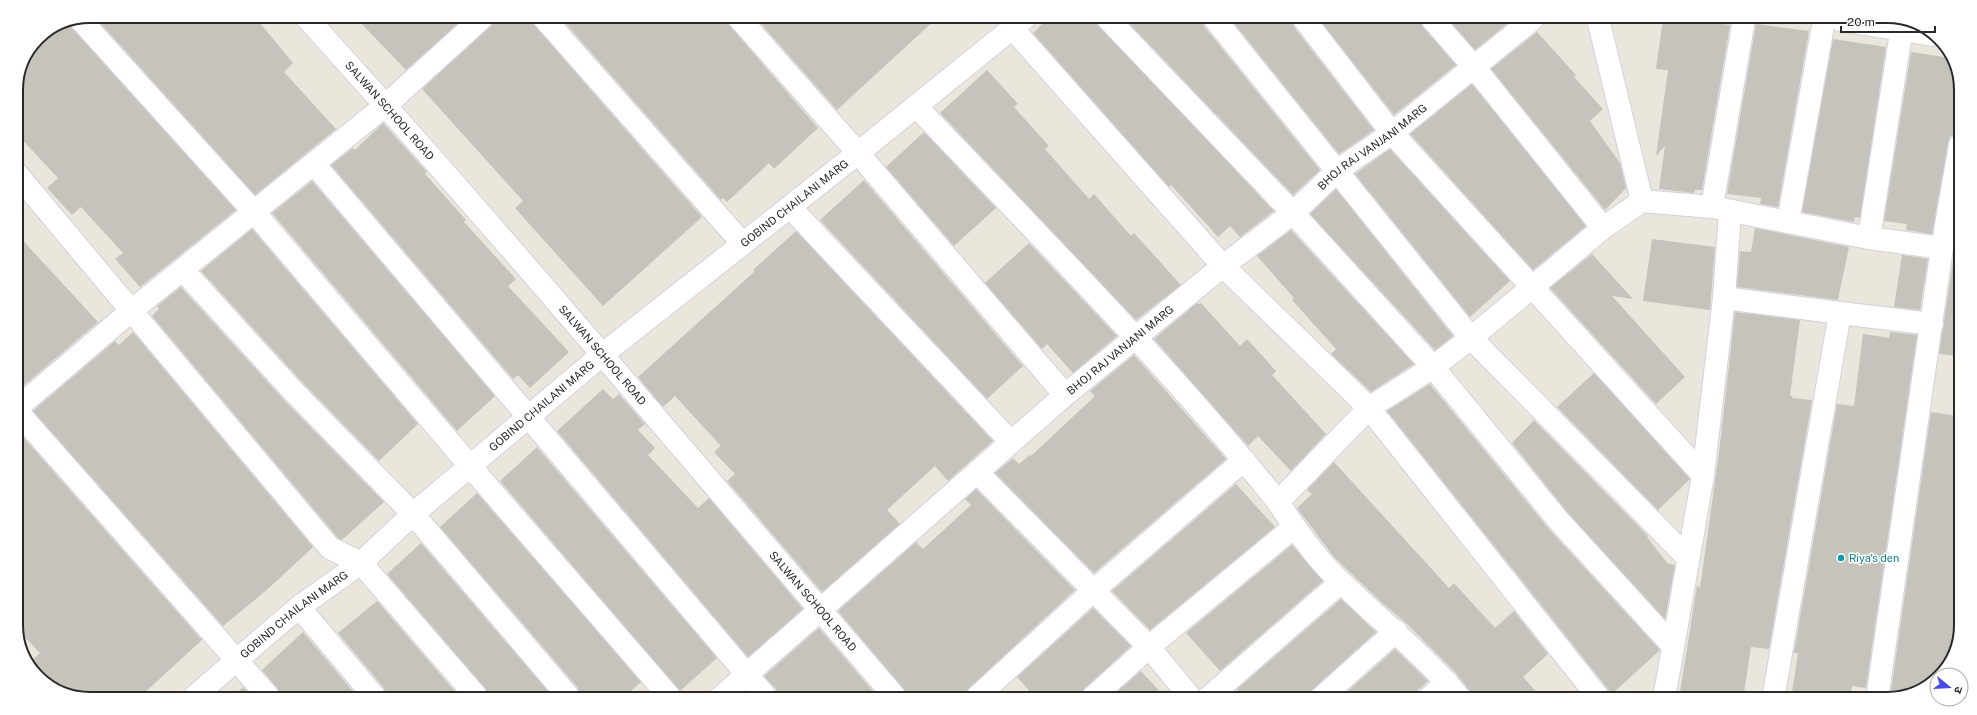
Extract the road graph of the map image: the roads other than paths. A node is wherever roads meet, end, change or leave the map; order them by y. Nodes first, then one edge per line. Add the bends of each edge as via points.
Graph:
1 (84, 23) edge
2 (311, 23) edge
3 (476, 23) edge
4 (548, 23) edge
5 (743, 23) edge
6 (1112, 23) edge
7 (1218, 23) edge
8 (1307, 23) edge
9 (1436, 23) edge
10 (1527, 23) edge
11 (1599, 23) edge
12 (1744, 23) edge
13 (1823, 23) edge
14 (1877, 23) edge
15 (1019, 24) edge
16 (1899, 25) edge
17 (1902, 25) edge
18 (1474, 67) junction
19 (386, 106) junction
20 (916, 106) junction
21 (1392, 133) junction
22 (858, 153) junction
23 (314, 164) junction
24 (1338, 170) junction
25 (1954, 179) edge
26 (23, 181) edge
27 (1642, 201) junction
28 (790, 207) junction
29 (1721, 209) junction
30 (254, 212) junction
31 (1293, 213) junction
32 (1788, 222) junction
33 (1603, 228) junction
34 (1869, 238) junction
35 (743, 244) junction
36 (1942, 248) junction
37 (1223, 266) junction
38 (183, 270) junction
39 (1532, 288) junction
40 (1724, 298) junction
41 (131, 311) junction
42 (1840, 313) junction
43 (1932, 324) junction
44 (1135, 338) junction
45 (1471, 338) junction
46 (603, 354) junction
47 (1433, 367) junction
48 (1065, 395) junction
49 (23, 404) edge
50 (1369, 408) junction
51 (529, 417) junction
52 (23, 418) edge
53 (1011, 442) junction
54 (1244, 460) junction
55 (470, 466) junction
56 (977, 472) junction
57 (1703, 475) junction
58 (1278, 502) junction
59 (413, 514) junction
60 (1294, 527) junction
61 (1688, 558) junction
62 (361, 563) junction
63 (1341, 582) junction
64 (1094, 590) junction
65 (299, 607) junction
66 (821, 611) junction
67 (1396, 631) junction
68 (1673, 646) junction
69 (1149, 648) junction
70 (238, 660) junction
71 (747, 674) junction
72 (1453, 690) edge
73 (200, 692) edge
74 (265, 692) edge
75 (371, 692) edge
76 (473, 692) edge
77 (565, 692) edge
78 (666, 692) edge
79 (726, 692) edge
80 (762, 692) edge
81 (891, 692) edge
82 (982, 692) edge
83 (1099, 692) edge
84 (1187, 692) edge
85 (1215, 692) edge
86 (1328, 692) edge
87 (1593, 692) edge
88 (1665, 692) edge
89 (1774, 692) edge
90 (1878, 692) edge

1 - 30 street
2 - 19 street, SALWAN SCHOOL ROAD
3 - 19 street
4 - 35 street
5 - 22 street
6 - 31 street
7 - 24 street
8 - 21 street
9 - 18 street
10 - 18 street, BHOJ RAJ VANJANI MARG
11 - 27 street
12 - 29 street
13 - 32 street
14 - 16 street
15 - 20 street, GOBIND CHAILANI MARG
15 - 37 street
17 - 34 street
18 - 21 street, BHOJ RAJ VANJANI MARG
18 - 33 street
19 - 23 street
19 - 46 street, SALWAN SCHOOL ROAD
20 - 22 street, GOBIND CHAILANI MARG
20 - 44 street
21 - 24 street, BHOJ RAJ VANJANI MARG
21 - 39 street
22 - 28 street, GOBIND CHAILANI MARG
22 - 48 street
23 - 30 street
23 - 51 street
24 - 31 street, BHOJ RAJ VANJANI MARG
24 - 45 street
25 - 36 street
26 - 41 street
27 - 29 street
27 - 33 street
28 - 35 street, GOBIND CHAILANI MARG
28 - 53 street
29 - 32 street
29 - 40 street
30 - 38 street
30 - 55 street
31 - 37 street, BHOJ RAJ VANJANI MARG
31 - 47 street
32 - 34 street
33 - 39 street
34 - 36 street
35 - 46 street, GOBIND CHAILANI MARG
36 - 43 street
37 - 44 street, BHOJ RAJ VANJANI MARG
37 - 50 street
38 - 41 street
38 - 59 street via 293,391
39 - 45 street
39 - 57 street
40 - 42 street
40 - 57 street
41 - 49 street
41 - 62 street via 330,548
42 - 43 street
42 - 89 street
43 - 90 street
44 - 48 street, BHOJ RAJ VANJANI MARG
44 - 54 street
45 - 47 street
45 - 61 street
46 - 51 street, GOBIND CHAILANI MARG
46 - 66 street, SALWAN SCHOOL ROAD
47 - 50 street
47 - 68 street via 1559,521
48 - 53 street, BHOJ RAJ VANJANI MARG
50 - 58 street
50 - 87 street
51 - 55 street, GOBIND CHAILANI MARG
51 - 71 street
52 - 70 street
53 - 56 street, BHOJ RAJ VANJANI MARG
54 - 58 street
54 - 64 street
55 - 59 street, GOBIND CHAILANI MARG
55 - 78 street
56 - 64 street
56 - 66 street, BHOJ RAJ VANJANI MARG
57 - 61 street
58 - 60 street
59 - 62 street, GOBIND CHAILANI MARG
59 - 77 street
60 - 63 street
60 - 69 street
61 - 68 street
62 - 65 street, GOBIND CHAILANI MARG
62 - 76 street
63 - 67 street
63 - 85 street
64 - 69 street
64 - 82 street
65 - 70 street, GOBIND CHAILANI MARG
65 - 75 street
66 - 71 street, BHOJ RAJ VANJANI MARG
66 - 81 street, SALWAN SCHOOL ROAD
67 - 72 street
67 - 86 street
68 - 88 street
69 - 83 street
69 - 84 street
70 - 73 street, GOBIND CHAILANI MARG
70 - 74 street
71 - 79 street, BHOJ RAJ VANJANI MARG
71 - 80 street

